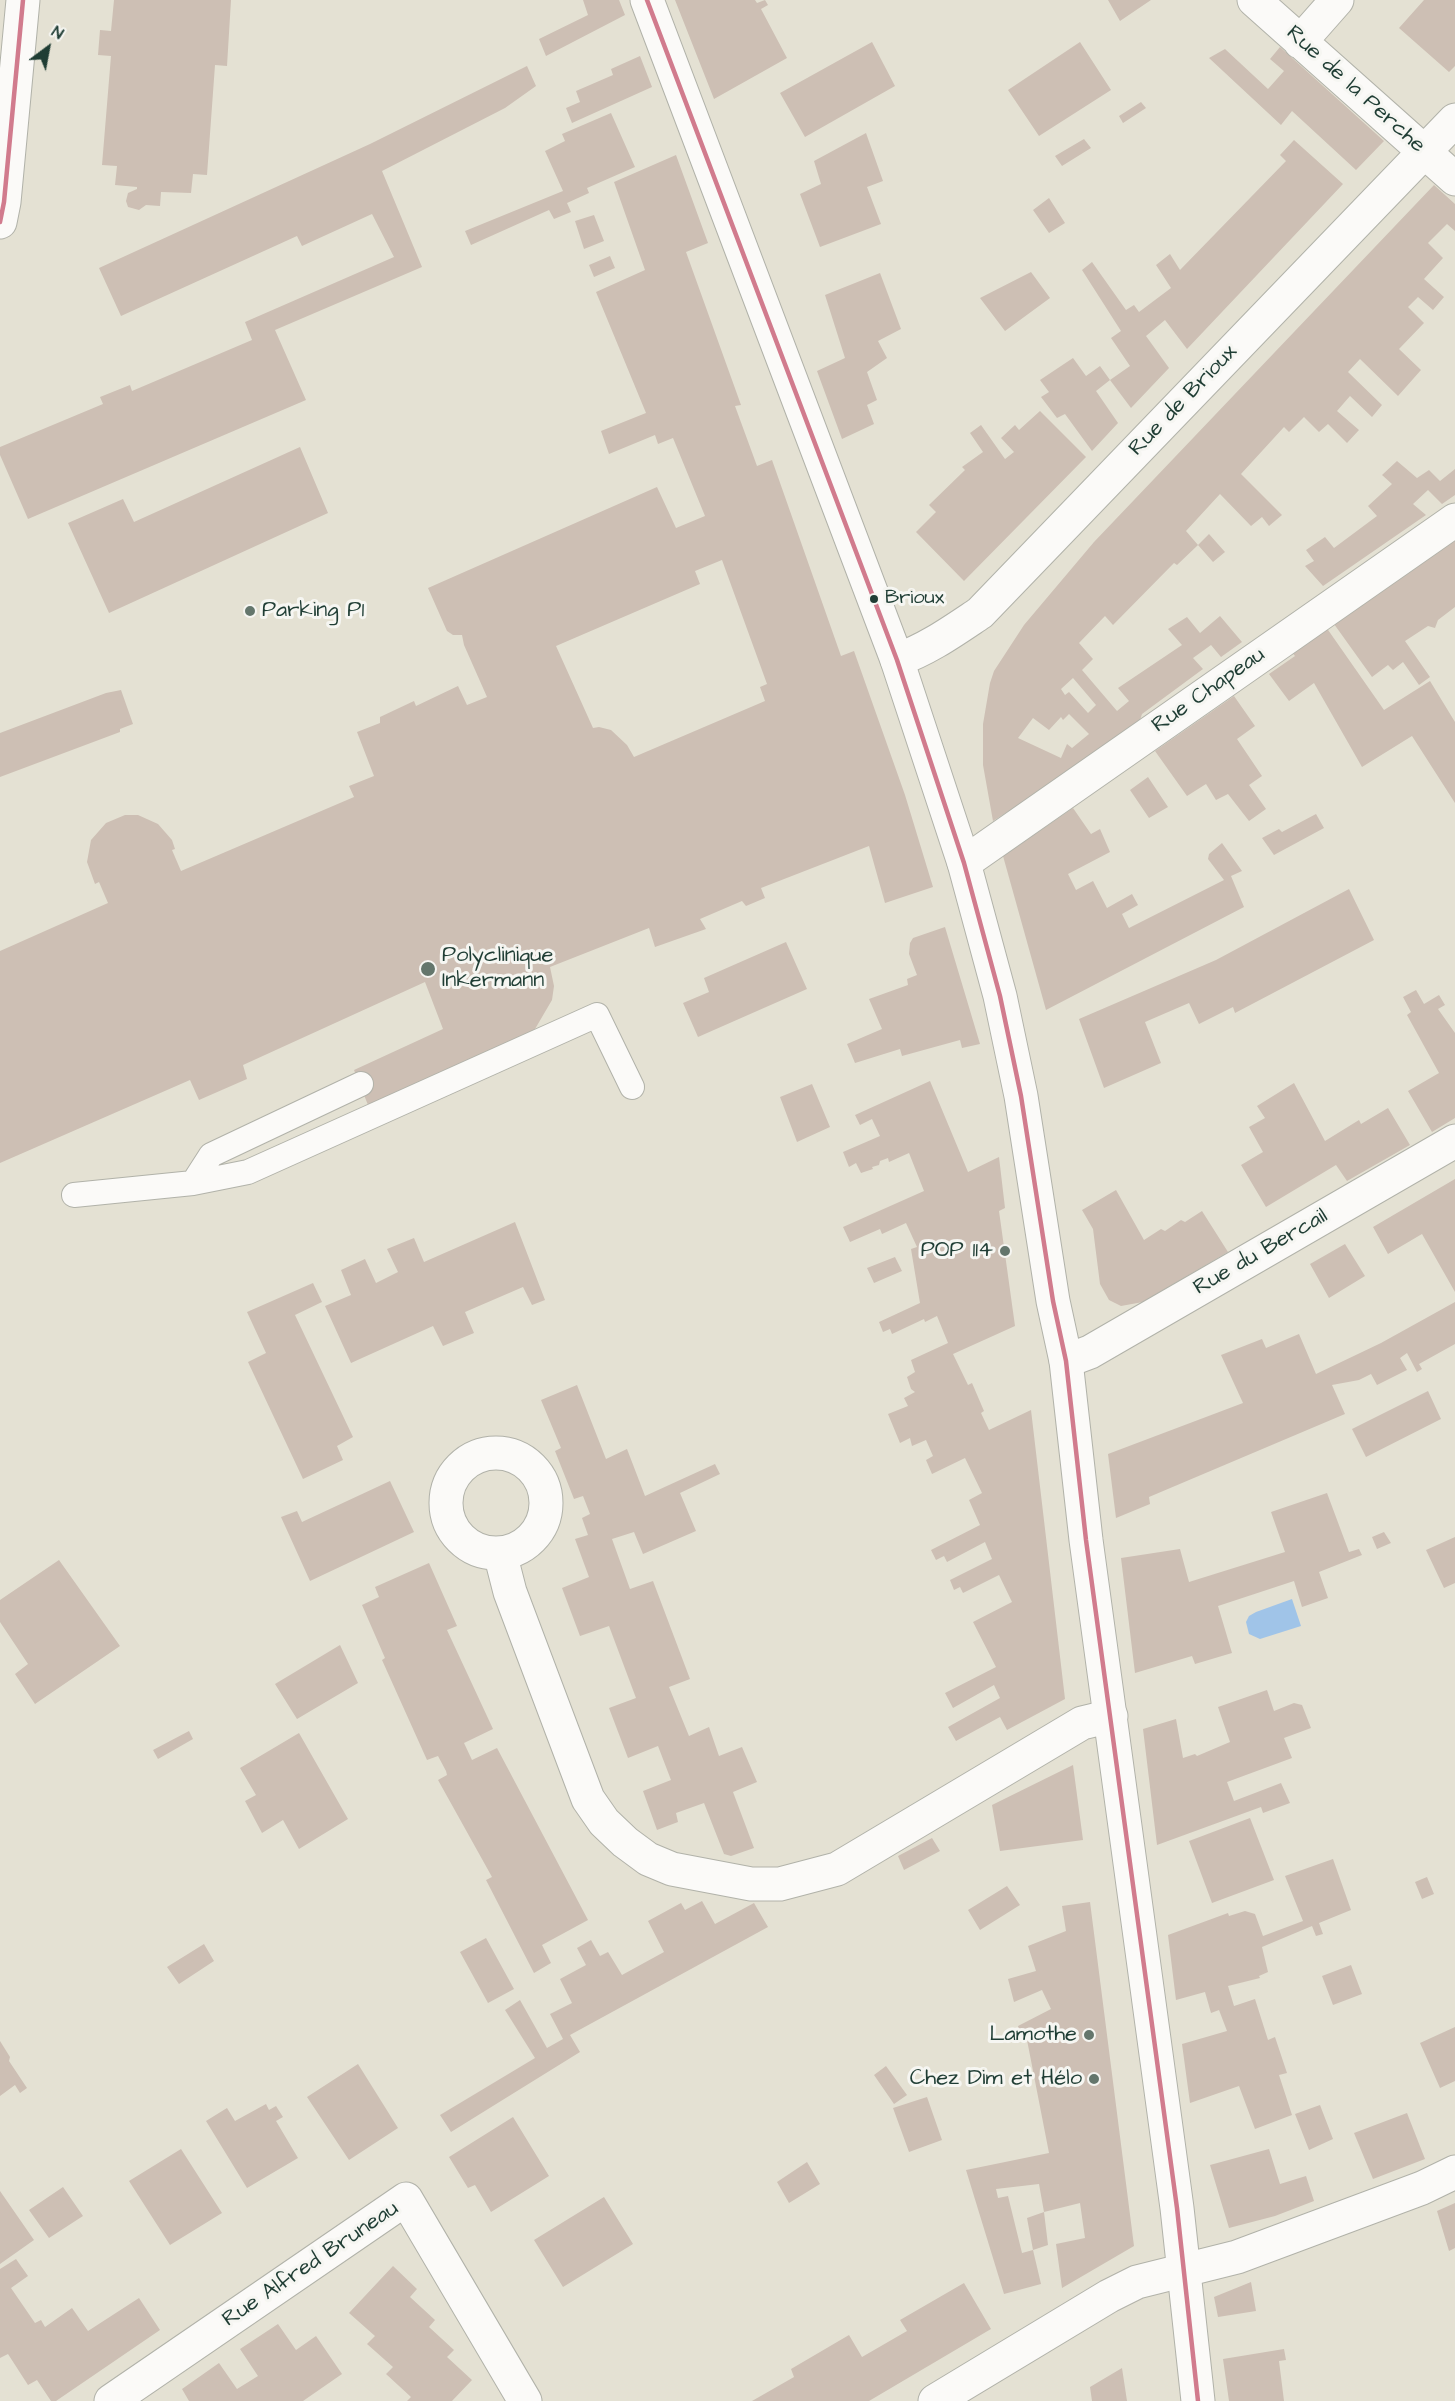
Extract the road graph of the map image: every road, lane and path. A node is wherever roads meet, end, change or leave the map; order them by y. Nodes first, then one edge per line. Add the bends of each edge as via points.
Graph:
1 (23, 0) edge
2 (647, 0) edge
3 (1254, 0) edge
4 (1337, 0) edge
5 (1300, 42) junction
6 (8, 83) edge
7 (1455, 120) edge
8 (1425, 152) junction
9 (1455, 179) edge
10 (0, 222) edge
11 (1455, 520) edge
12 (897, 660) junction
13 (964, 863) junction
14 (361, 1084) dead end
15 (632, 1087) dead end
16 (1455, 1141) edge
17 (193, 1183) junction
18 (74, 1195) dead end
19 (1066, 1361) junction
20 (500, 1553) dead end
21 (1111, 1716) junction
22 (1455, 2172) edge
23 (1182, 2272) junction
24 (111, 2401) edge
25 (525, 2401) edge
26 (934, 2401) edge
27 (1198, 2401) edge

1 - 6 street
2 - 12 street
3 - 5 street, Rue de la Perche
4 - 5 street
5 - 8 street, Rue de la Perche
6 - 10 street
7 - 8 street, Rue de Brioux
8 - 9 street, Rue de la Perche
8 - 12 street, Rue de Brioux via 980,613 934,644
11 - 13 street, Rue Chapeau
12 - 13 street
13 - 19 street via 1019,1084
14 - 17 lane via 211,1155
15 - 17 lane via 597,1016 248,1172
16 - 19 street, Rue du Bercail via 1090,1352
17 - 18 lane
19 - 21 street
20 - 21 street via 510,1592 588,1799 625,1842 648,1859 672,1869 751,1884 780,1884 837,1869 1082,1723
21 - 23 street via 1177,2208
22 - 23 street via 1237,2257
23 - 26 street via 1137,2282 1109,2296
23 - 27 street
24 - 25 street, Rue Alfred Bruneau via 406,2199

